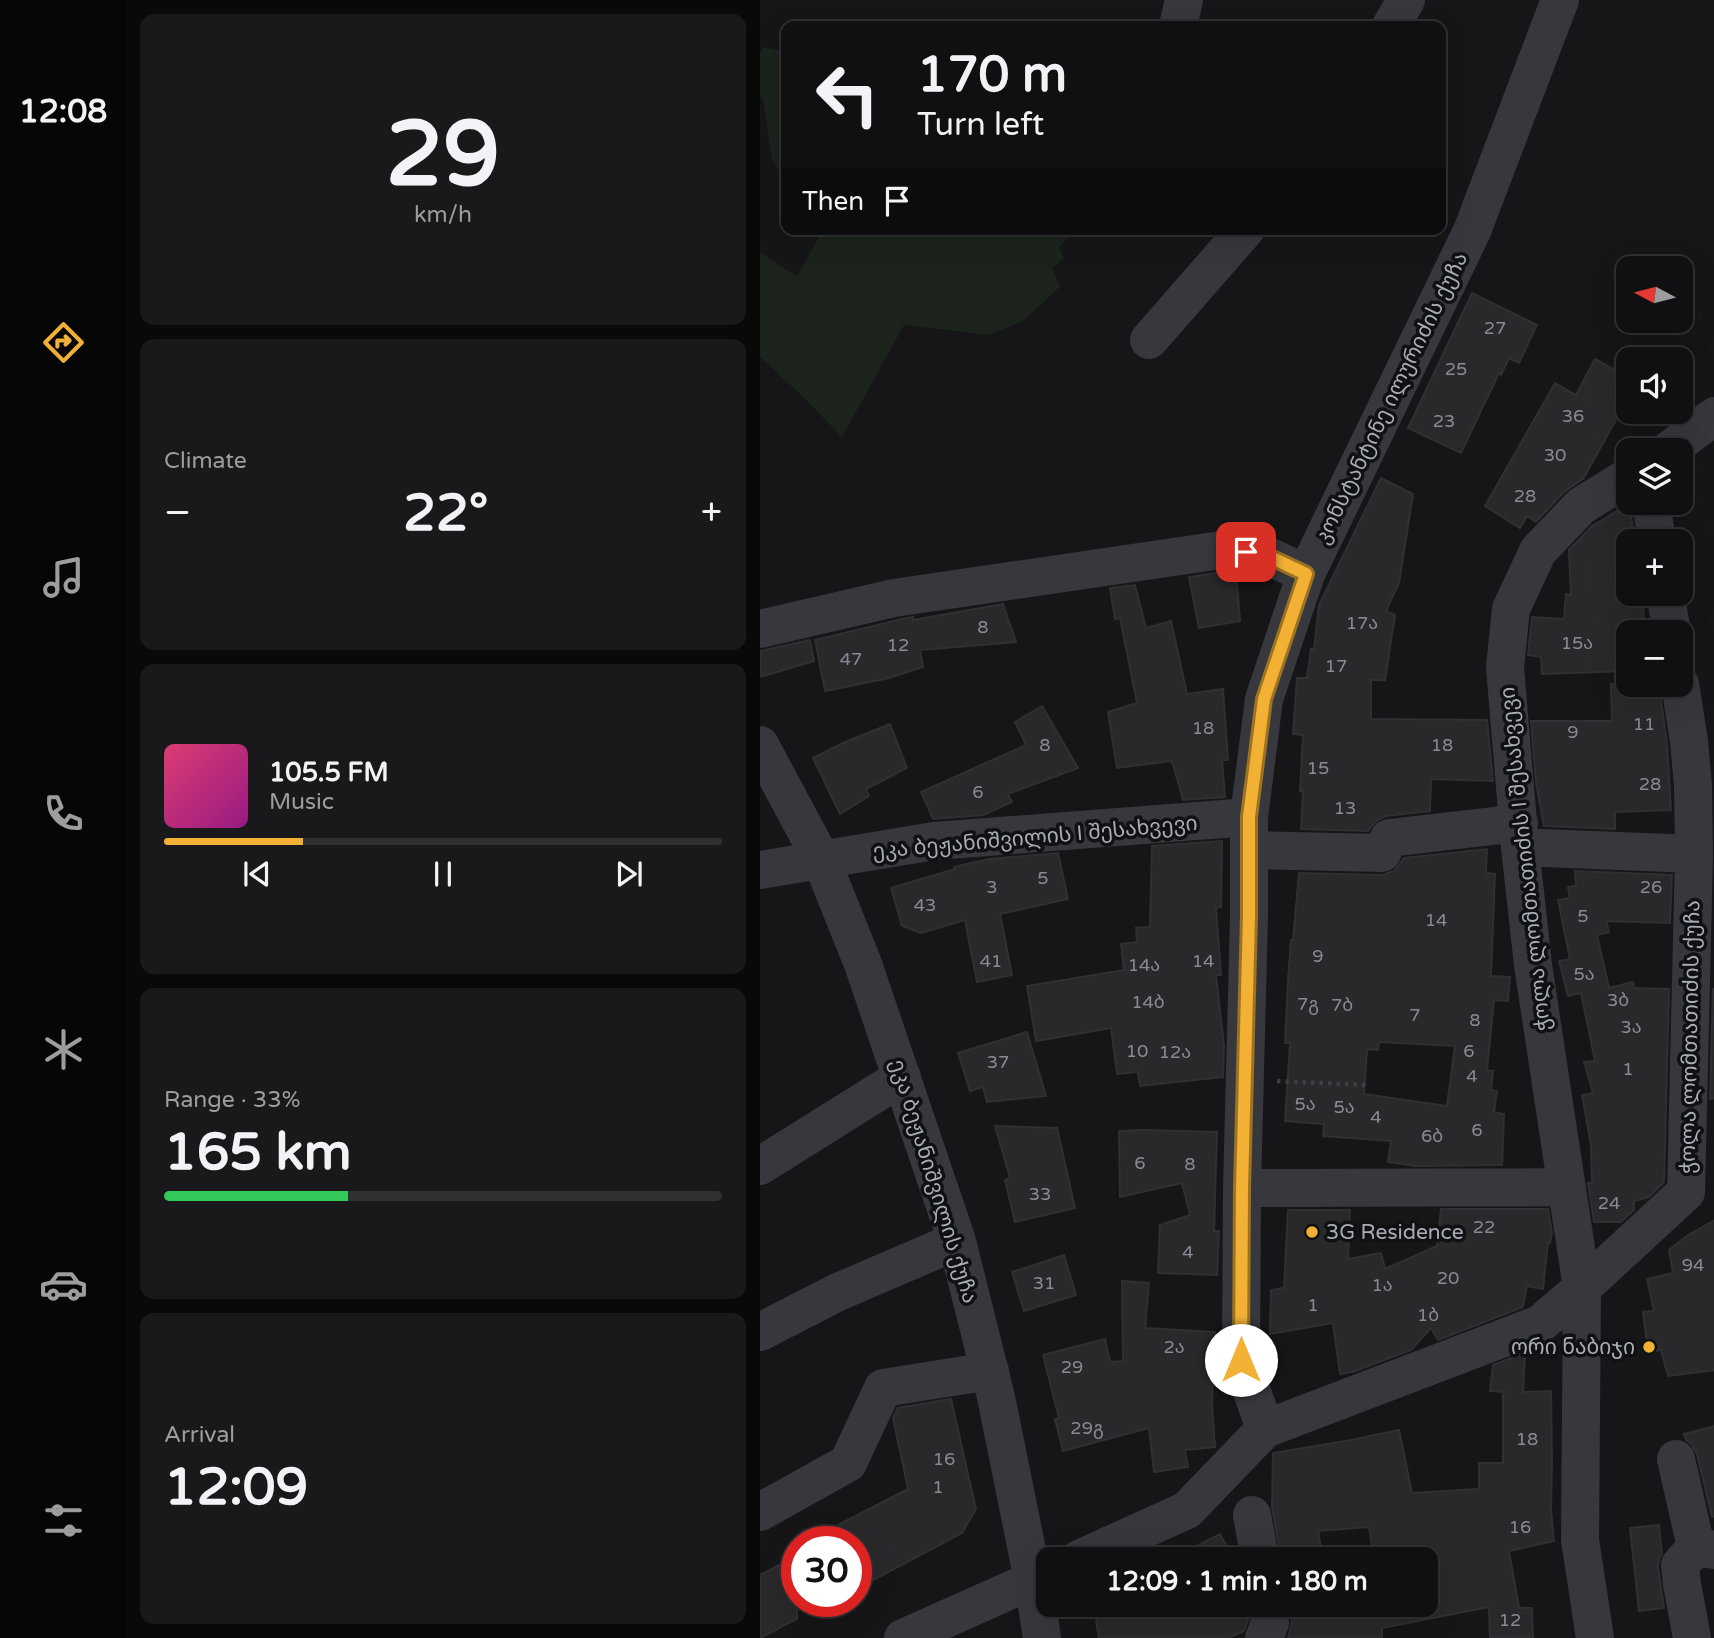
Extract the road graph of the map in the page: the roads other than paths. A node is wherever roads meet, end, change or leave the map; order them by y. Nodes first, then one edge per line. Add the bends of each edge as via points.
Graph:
1 (1184, 0) edge
2 (1406, 0) edge
3 (1560, 0) edge
4 (1179, 21) edge
5 (1394, 21) edge
6 (1241, 235) edge
7 (1149, 340) dead end
8 (1714, 416) edge
9 (1685, 438) edge
10 (1616, 484) edge
11 (1306, 574) junction
12 (760, 629) edge
13 (1682, 697) edge
14 (760, 746) edge
15 (1249, 834) junction
16 (1520, 835) junction
17 (1694, 854) junction
18 (821, 859) junction
19 (760, 870) edge
20 (902, 1077) junction
21 (760, 1166) edge
22 (1567, 1187) junction
23 (1700, 1187) edge
24 (1242, 1188) junction
25 (957, 1241) junction
26 (1582, 1288) junction
27 (760, 1332) edge
28 (990, 1371) junction
29 (1265, 1429) junction
30 (1676, 1459) dead end
31 (760, 1512) edge
32 (1252, 1516) dead end
33 (1105, 1547) edge
34 (1258, 1547) edge
35 (1705, 1549) edge
36 (1036, 1556) edge
37 (1036, 1578) edge
38 (1042, 1617) edge
39 (1269, 1617) edge
40 (903, 1638) edge
41 (1042, 1638) edge
42 (1264, 1638) edge
43 (1595, 1638) edge
44 (1692, 1638) edge

1 - 4 street
2 - 5 street
3 - 11 street, კონსტანტინე ილურიძის ქუჩა via 1472,231
6 - 7 street
8 - 9 street
10 - 16 street, ჭოლა ლომთათიძის I შესახვევი via 1581,506 1538,551 1511,608 1505,667
11 - 12 street via 1264,554 1228,549 894,598
11 - 15 street, კონსტანტინე ილურიძის ქუჩა via 1264,699
13 - 17 street, ჭოლა ლომთათიძის ქუჩა via 1692,775
14 - 18 street, ეკა ბეჟანიშვილის ქუჩა
15 - 16 street, ეკა ბეჟანიშვილის I შესახვევი via 1382,853 1389,838
15 - 18 street, ეკა ბეჟანიშვილის I შესახვევი via 934,841
15 - 24 street, კონსტანტინე ილურიძის ქუჩა
16 - 17 street
16 - 22 street, ჭოლა ლომთათიძის I შესახვევი via 1533,965
17 - 23 street, ჭოლა ლომთათიძის ქუჩა
18 - 19 street, ეკა ბეჟანიშვილის I შესახვევი
18 - 20 street, ეკა ბეჟანიშვილის ქუჩა
20 - 21 street
20 - 25 street, ეკა ბეჟანიშვილის ქუჩა
22 - 24 street
22 - 26 street, ჭოლა ლომთათიძის I შესახვევი
23 - 26 street, ჭოლა ლომთათიძის ქუჩა
24 - 29 street, კონსტანტინე ილურიძის ქუჩა via 1241,1360
25 - 27 street via 838,1292
25 - 28 street, ეკა ბეჟანიშვილის ქუჩა
26 - 29 street via 1540,1324
26 - 43 street via 1580,1540
28 - 31 street via 883,1388 848,1463
28 - 36 street, ეკა ბეჟანიშვილის ქუჩა
29 - 33 street via 1187,1510
30 - 35 street
32 - 34 street
35 - 44 street via 1680,1565
37 - 40 street
38 - 41 street, ეკა ბეჟანიშვილის ქუჩა
39 - 42 street

